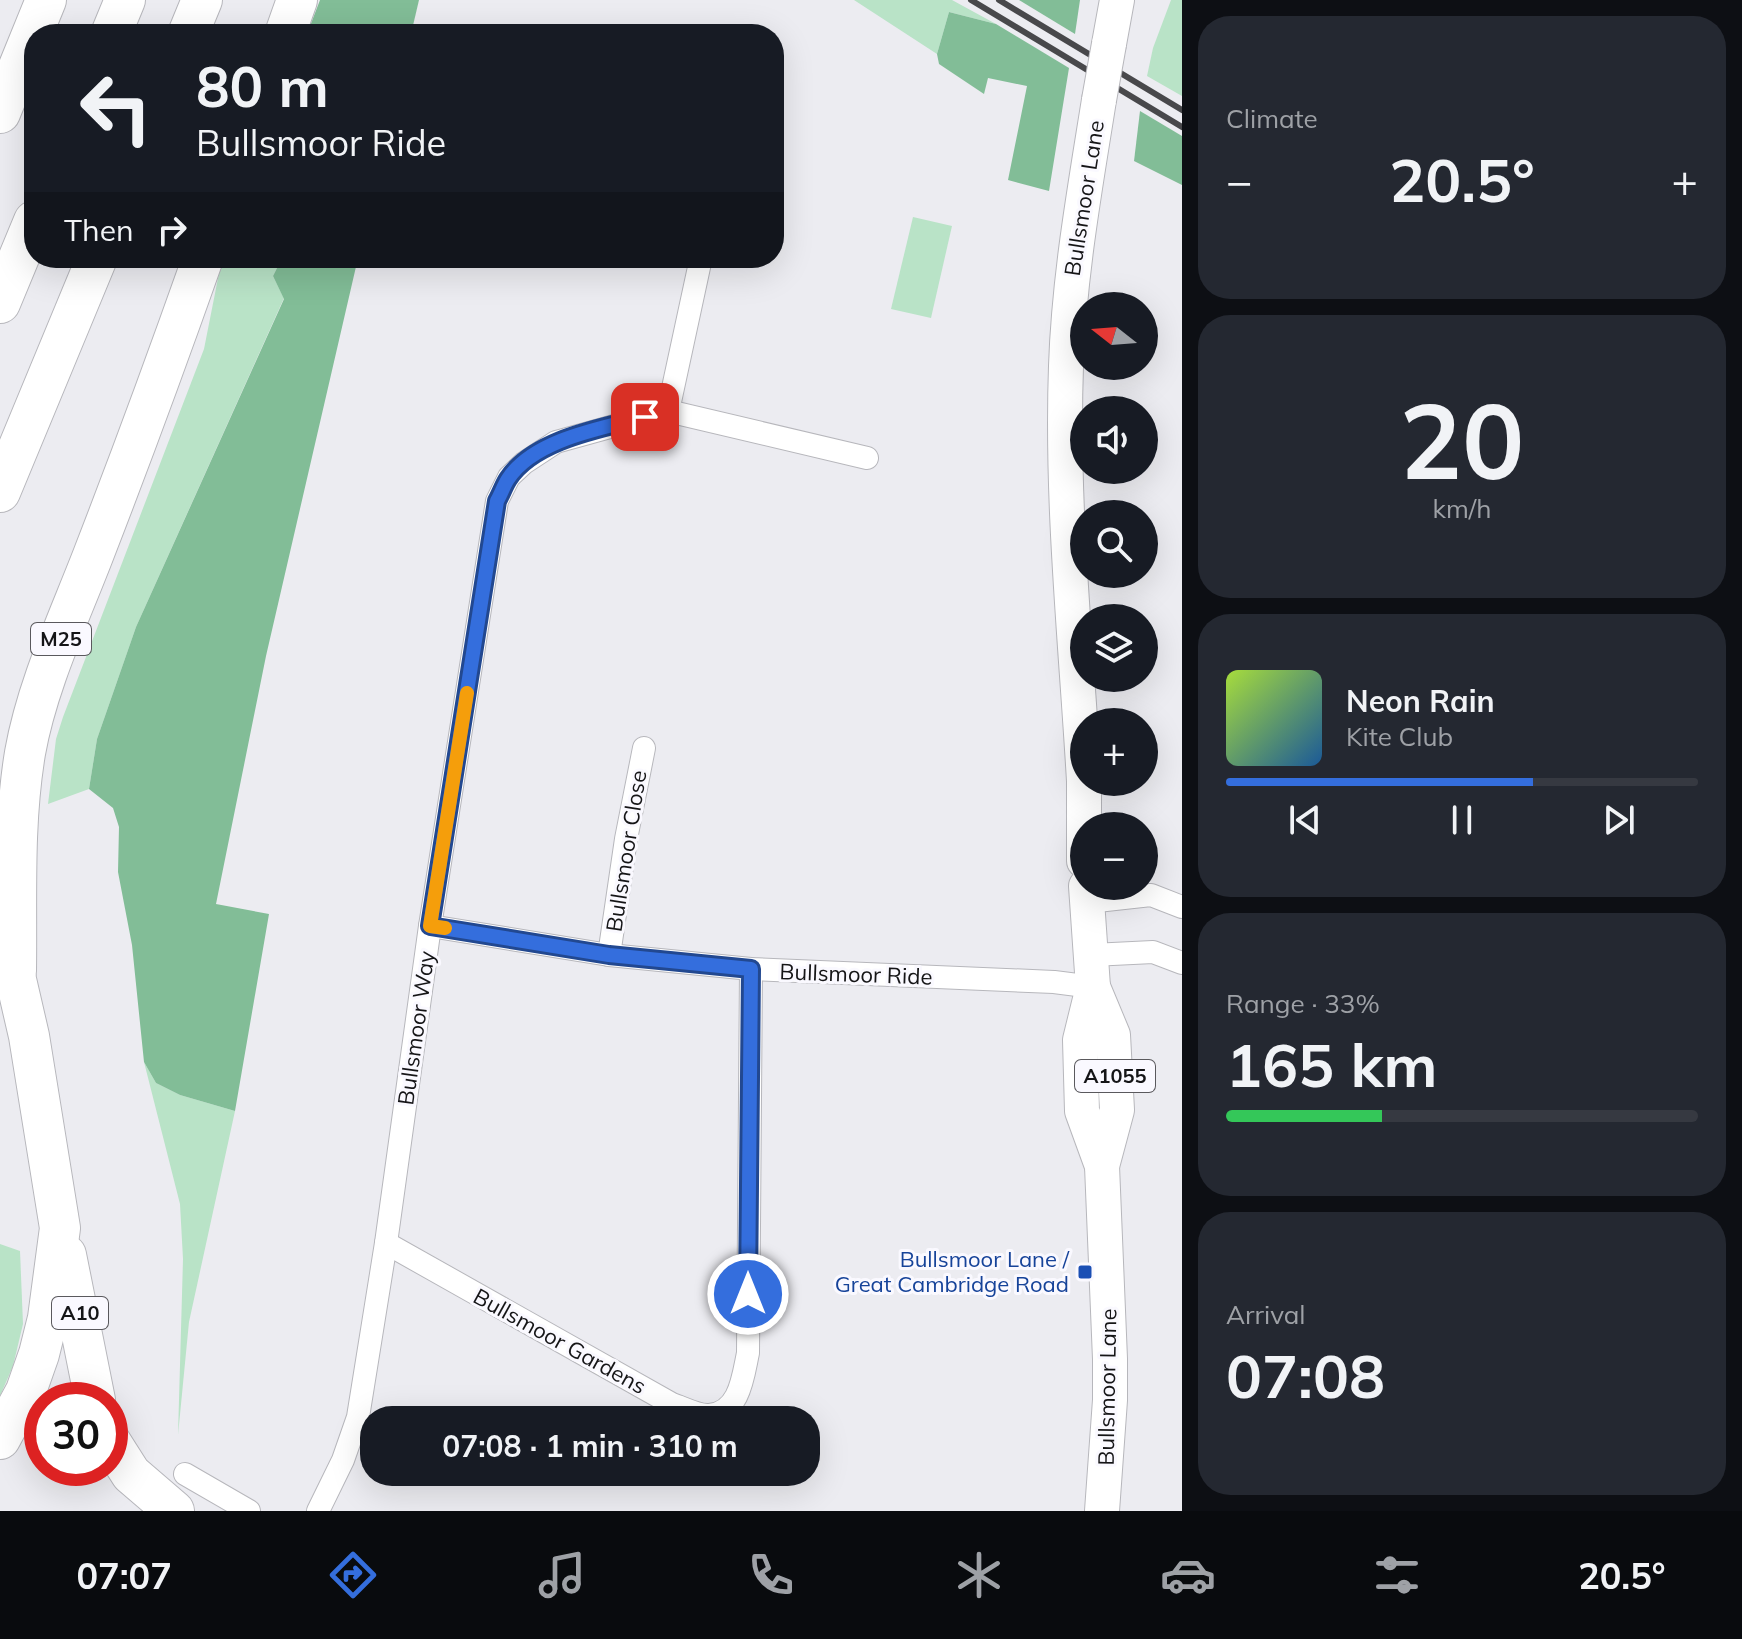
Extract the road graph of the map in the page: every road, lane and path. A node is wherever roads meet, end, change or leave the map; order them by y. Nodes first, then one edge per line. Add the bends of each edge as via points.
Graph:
1 (46, 0) edge
2 (125, 0) edge
3 (202, 0) edge
4 (297, 0) edge
5 (1117, 0) edge
6 (36, 24) edge
7 (115, 24) edge
8 (192, 24) edge
9 (289, 24) edge
10 (24, 54) edge
11 (0, 113) edge
12 (24, 245) edge
13 (93, 268) edge
14 (199, 268) edge
15 (699, 268) edge
16 (0, 303) edge
17 (668, 411) junction
18 (867, 458) dead end
19 (0, 492) edge
20 (1080, 708) edge
21 (644, 748) dead end
22 (1158, 898) edge
23 (1087, 900) edge
24 (1182, 907) edge
25 (0, 922) edge
26 (430, 926) junction
27 (609, 955) junction
28 (1182, 963) edge
29 (751, 969) junction
30 (16, 971) junction
31 (1092, 971) junction
32 (60, 1228) junction
33 (386, 1243) junction
34 (92, 1382) edge
35 (0, 1439) edge
36 (128, 1469) edge
37 (180, 1492) edge
38 (249, 1511) edge
39 (318, 1511) edge
40 (1102, 1511) edge

1 - 6 highway
2 - 7 highway
3 - 8 highway
4 - 9 highway
5 - 20 main road, Bullsmoor Lane, bridge via 1071,285 1066,366 1065,447
10 - 11 highway
12 - 16 highway
13 - 19 highway
14 - 30 highway, M25 via 25,751
15 - 17 street
17 - 18 street, Bullsmoor Way
17 - 26 street, Bullsmoor Way via 556,442 509,477 497,501
21 - 27 street, Bullsmoor Close
22 - 24 street
23 - 31 main road, Bullsmoor Lane / A1055
25 - 30 highway
26 - 27 street, Bullsmoor Ride
26 - 33 street, Bullsmoor Way
27 - 29 street, Bullsmoor Ride
28 - 31 street, Bullsmoor Ride via 1153,952
29 - 31 street, Bullsmoor Ride via 1054,982
29 - 33 street, Bullsmoor Gardens via 748,1353 740,1392 725,1410 708,1416 672,1404
30 - 32 highway
31 - 40 main road, Bullsmoor Lane / A1055 via 1080,1040 1082,1111 1102,1166 1110,1400
32 - 34 highway, A10
32 - 35 highway via 39,1354
33 - 39 street, Bullsmoor Way via 358,1417
36 - 37 highway
37 - 38 street

